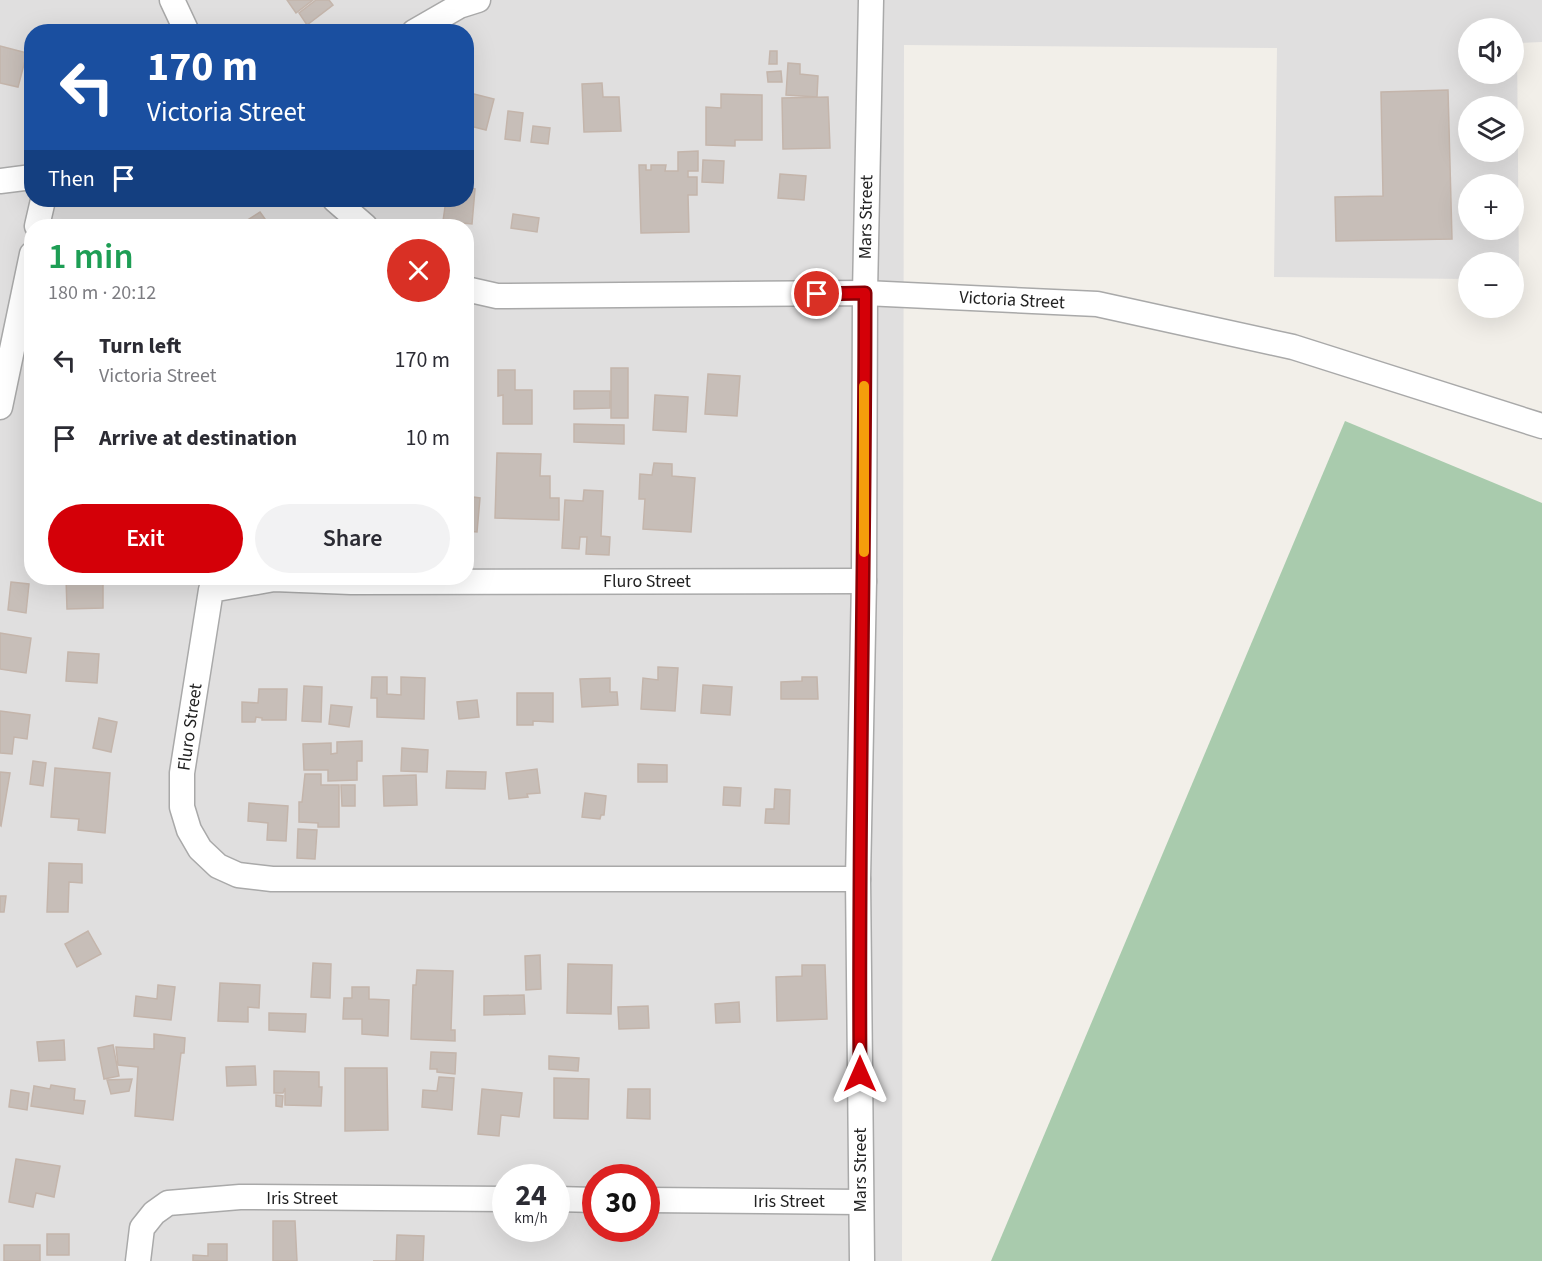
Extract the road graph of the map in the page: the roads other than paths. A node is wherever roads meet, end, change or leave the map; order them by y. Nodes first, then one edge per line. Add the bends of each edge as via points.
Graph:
1 (172, 0) edge
2 (478, 0) edge
3 (871, 0) edge
4 (183, 24) edge
5 (428, 24) edge
6 (24, 178) edge
7 (0, 181) edge
8 (343, 207) edge
9 (357, 219) edge
10 (474, 291) edge
11 (24, 292) edge
12 (865, 293) junction
13 (0, 407) edge
14 (1542, 426) edge
15 (864, 580) junction
16 (474, 582) edge
17 (240, 585) edge
18 (858, 879) junction
19 (492, 1199) edge
20 (660, 1200) edge
21 (860, 1202) junction
22 (138, 1261) edge
23 (862, 1261) edge

1 - 4 street
2 - 5 street
3 - 12 street, Mars Street
6 - 7 street
8 - 9 street
10 - 12 street, Victoria Street via 497,296
11 - 13 street
12 - 14 street, Victoria Street via 1097,304 1293,347
12 - 15 street, Mars Street
15 - 16 street, Fluro Street
15 - 18 street, Mars Street
17 - 18 street, Fluro Street via 211,590 182,773 182,807 189,830 200,849 218,866 238,875 272,879
18 - 21 street, Mars Street
19 - 22 street, Iris Street via 240,1197 168,1203 142,1228
20 - 21 street, Iris Street
21 - 23 street, Mars Street

